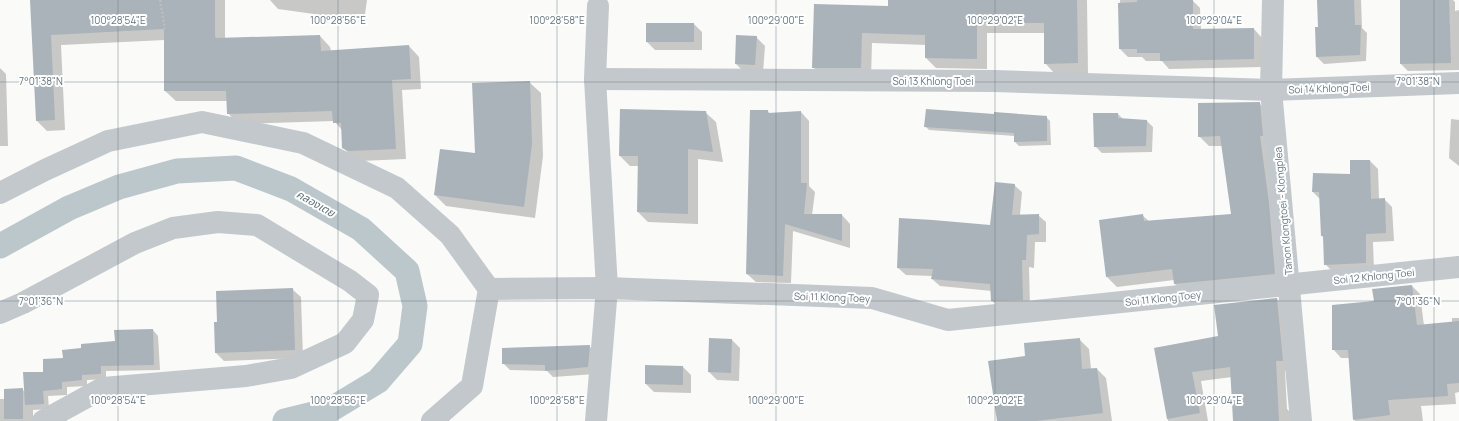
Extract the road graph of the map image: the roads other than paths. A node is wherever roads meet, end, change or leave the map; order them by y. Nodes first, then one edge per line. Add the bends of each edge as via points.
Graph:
1 (1273, 0) edge
2 (598, 6) dead end
3 (595, 79) junction
4 (1459, 82) edge
5 (1271, 90) junction
6 (0, 193) edge
7 (1459, 267) edge
8 (1290, 285) junction
9 (607, 288) junction
10 (489, 290) junction
11 (0, 313) edge
12 (42, 421) edge
13 (432, 421) edge
14 (596, 421) edge
15 (1301, 421) edge

1 - 5 street, Tanon Klongtoei - Klongplea
2 - 3 street
3 - 5 street, Soi 13 Khlong Toei via 994,81
3 - 9 street
4 - 5 street, Soi 14 Khlong Toei
5 - 8 street, Tanon Klongtoei - Klongplea
6 - 10 street via 108,141 202,122 303,143 397,188 450,235
7 - 8 street, Soi 12 Khlong Toei
8 - 9 street, Soi 11 Klong Toey via 948,320 872,298
8 - 15 street, Tanon Klongtoei - Klongplea
9 - 10 street, Soi 11 Klong Toey
9 - 14 street
10 - 13 street via 472,386
11 - 12 street via 135,243 173,228 218,222 257,225 350,281 368,295 363,320 345,343 291,368 246,376 104,388

